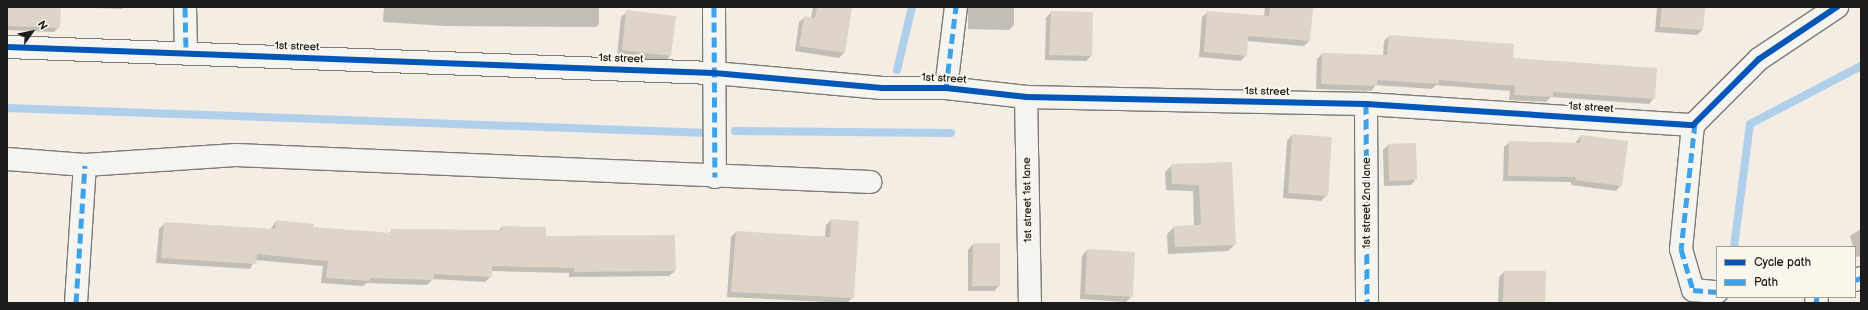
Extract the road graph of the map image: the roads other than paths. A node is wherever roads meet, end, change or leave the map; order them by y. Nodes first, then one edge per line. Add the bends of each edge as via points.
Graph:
1 (185, 7) edge
2 (714, 7) edge
3 (956, 7) edge
4 (1837, 7) edge
5 (7, 47) edge
6 (186, 52) junction
7 (714, 72) junction
8 (946, 88) junction
9 (1026, 96) junction
10 (1366, 104) junction
11 (1693, 125) junction
12 (7, 159) edge
13 (85, 165) junction
14 (716, 177) junction
15 (870, 182) dead end
16 (1716, 292) edge
17 (76, 303) edge
18 (1030, 303) edge
19 (1367, 303) edge

1 - 6 street
2 - 7 street
3 - 8 street
4 - 11 street via 1759,59
5 - 6 street, 1st street
6 - 7 street, 1st street
7 - 8 street, 1st street via 882,88
7 - 14 street
8 - 9 street, 1st street
9 - 10 street, 1st street
9 - 18 street, 1st street 1st lane
10 - 11 street, 1st street
10 - 19 street, 1st street 2nd lane
11 - 16 street via 1681,249 1693,290
12 - 13 street
13 - 14 street via 236,155
13 - 17 street
14 - 15 street

